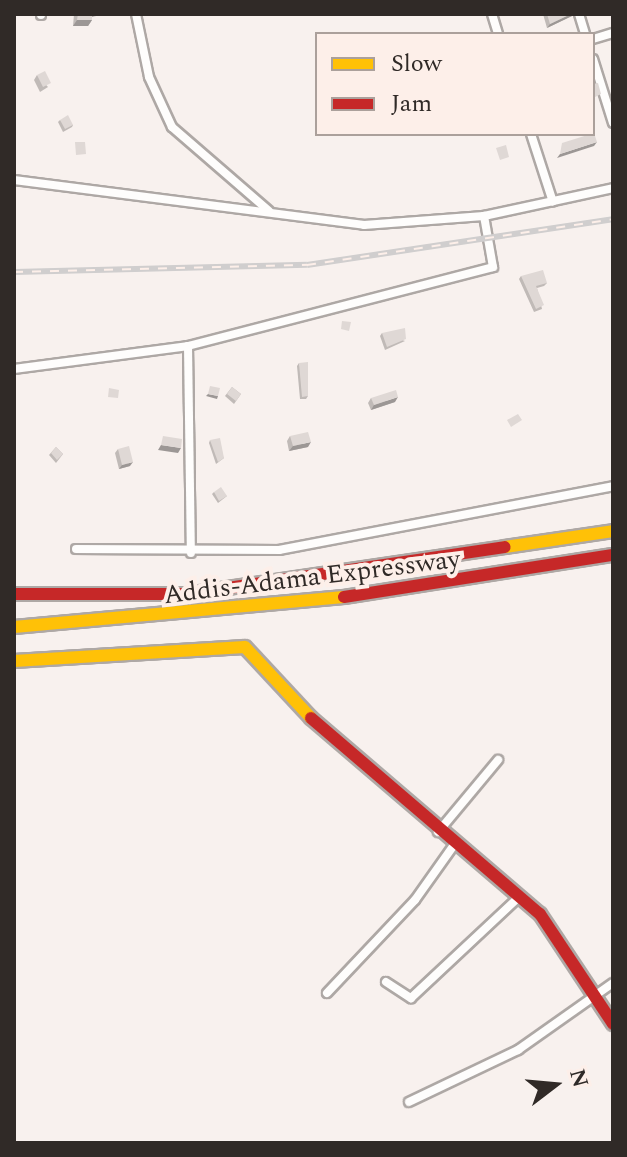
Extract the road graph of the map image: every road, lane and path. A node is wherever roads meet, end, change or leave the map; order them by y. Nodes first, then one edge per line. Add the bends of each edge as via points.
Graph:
1 (136, 14) edge
2 (595, 65) edge
3 (613, 123) edge
4 (532, 136) edge
5 (14, 180) edge
6 (613, 188) edge
7 (553, 202) junction
8 (269, 211) junction
9 (484, 216) junction
10 (188, 346) junction
11 (14, 369) edge
12 (613, 486) edge
13 (613, 531) edge
14 (76, 549) dead end
15 (191, 553) junction
16 (613, 555) edge
17 (14, 594) edge
18 (14, 627) edge
19 (14, 661) edge
20 (498, 760) dead end
21 (438, 832) junction
22 (454, 845) junction
23 (519, 897) junction
24 (386, 982) dead end
25 (613, 983) edge
26 (597, 991) junction
27 (327, 993) dead end
28 (613, 1024) edge
29 (409, 1102) dead end

1 - 8 street via 149,77 172,127
2 - 3 street
4 - 7 street
5 - 8 street
6 - 7 street
7 - 9 street
8 - 9 street via 364,225
9 - 10 street via 493,267
10 - 11 street
10 - 15 street
12 - 15 street via 323,543
13 - 17 main road, Addis-Adama Expressway via 200,593
14 - 15 street
16 - 18 main road, Addis-Adama Expressway via 275,608
19 - 21 main road via 245,647 330,739
20 - 21 street
21 - 22 main road
22 - 23 main road
22 - 27 street via 415,900
23 - 24 street via 411,998
23 - 26 main road
25 - 26 street
26 - 28 main road
26 - 29 street via 518,1050

